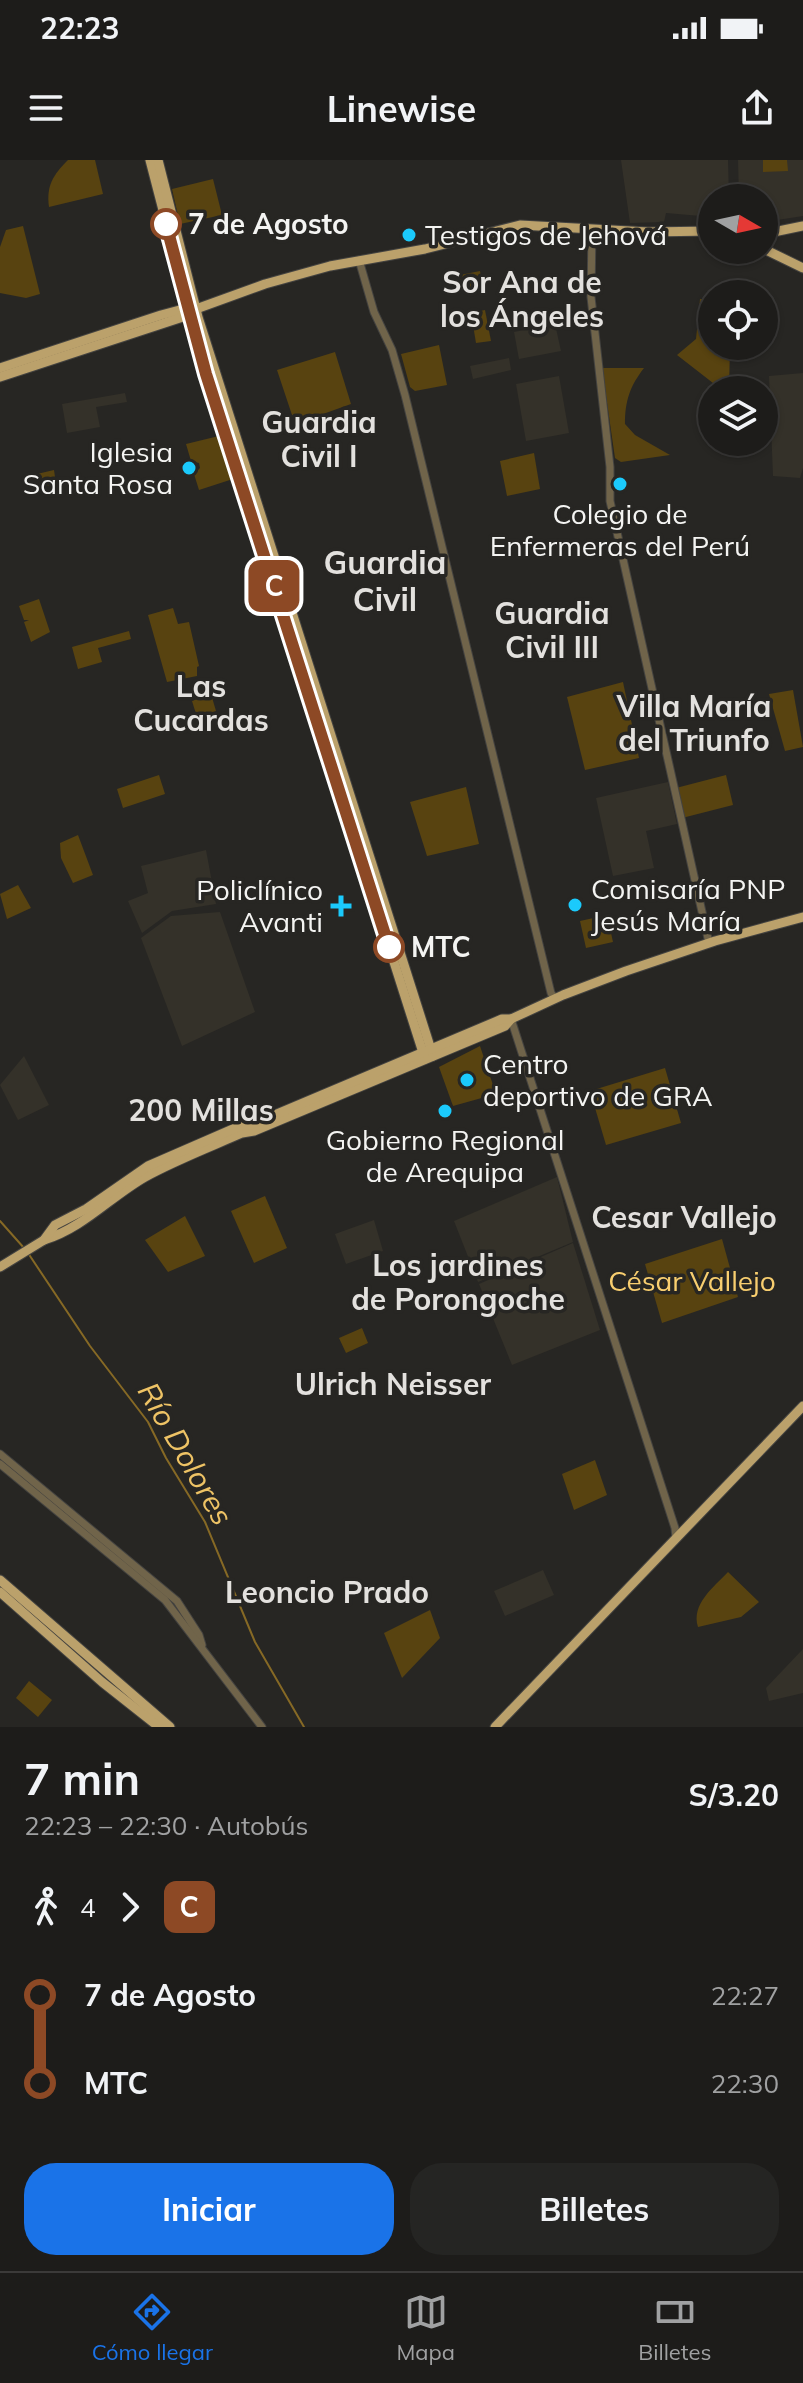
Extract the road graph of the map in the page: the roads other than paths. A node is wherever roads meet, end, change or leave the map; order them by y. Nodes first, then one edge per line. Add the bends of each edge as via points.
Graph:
1 (150, 160) edge
2 (158, 160) edge
3 (803, 226) edge
4 (592, 229) junction
5 (698, 231) edge
6 (778, 231) edge
7 (778, 256) edge
8 (359, 260) junction
9 (803, 268) edge
10 (190, 311) junction
11 (0, 368) edge
12 (0, 377) edge
13 (803, 917) edge
14 (709, 943) junction
15 (555, 999) junction
16 (511, 1019) junction
17 (428, 1054) junction
18 (0, 1267) edge
19 (803, 1406) edge
20 (0, 1454) edge
21 (0, 1464) edge
22 (676, 1539) junction
23 (0, 1580) edge
24 (0, 1592) edge
25 (202, 1645) junction
26 (159, 1727) edge
27 (170, 1727) edge
28 (262, 1727) edge
29 (495, 1727) edge

1 - 10 main road
2 - 10 main road
3 - 6 main road
4 - 5 main road
4 - 8 main road via 520,225
4 - 14 street via 591,297 610,501
7 - 9 main road
8 - 10 main road via 265,284
8 - 15 street via 392,350
10 - 11 main road
10 - 12 main road
10 - 17 main road
13 - 14 main road
14 - 15 main road
15 - 16 main road
16 - 17 main road
16 - 22 street
17 - 18 main road via 145,1177 61,1235
19 - 22 main road
20 - 25 street via 177,1601
21 - 25 street via 165,1600
22 - 29 main road
23 - 27 main road
24 - 26 main road
25 - 28 street

